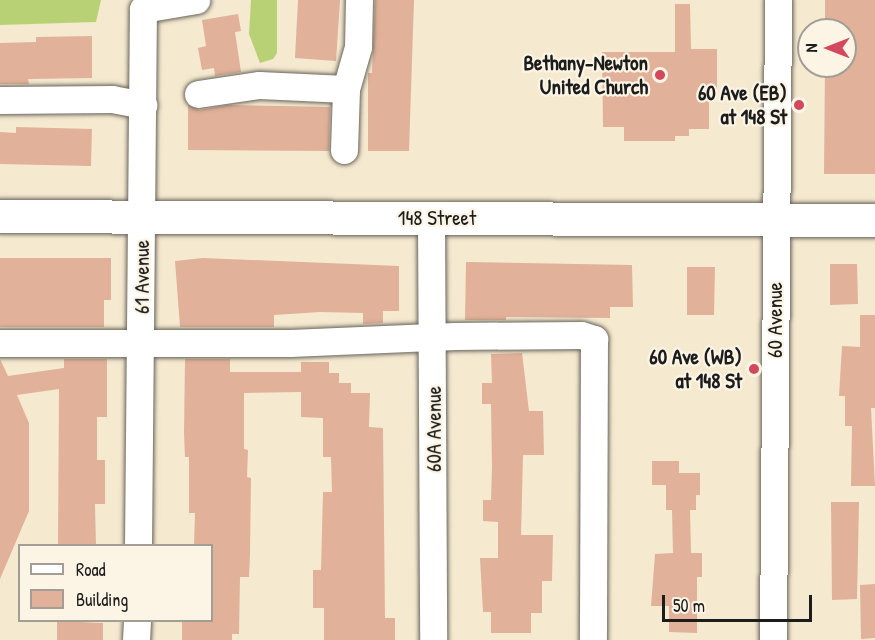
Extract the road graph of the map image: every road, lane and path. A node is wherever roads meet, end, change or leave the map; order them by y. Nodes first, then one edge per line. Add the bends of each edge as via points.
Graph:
1 (196, 0) edge
2 (359, 0) edge
3 (778, 0) edge
4 (346, 89) junction
5 (198, 94) dead end
6 (0, 100) edge
7 (143, 105) junction
8 (344, 150) dead end
9 (0, 216) edge
10 (142, 217) junction
11 (431, 218) junction
12 (776, 220) junction
13 (875, 220) edge
14 (434, 336) junction
15 (0, 343) edge
16 (141, 344) junction
17 (138, 544) edge
18 (136, 622) edge
19 (136, 640) edge
20 (433, 640) edge
21 (593, 640) edge
22 (773, 640) edge

1 - 7 street, 61 Avenue via 143,9
2 - 4 street via 358,47
3 - 12 street, 60 Avenue
4 - 5 street via 259,85
4 - 8 street
6 - 7 street via 112,99
7 - 10 street, 61 Avenue
9 - 10 main road, 148 Street
10 - 11 main road, 148 Street
10 - 16 street, 61 Avenue
11 - 12 main road, 148 Street
11 - 14 street, 60A Avenue
12 - 13 main road, 148 Street
12 - 22 street, 60 Avenue
14 - 16 street
14 - 20 street, 60A Avenue
14 - 21 street via 580,335 594,339
15 - 16 street
16 - 17 street, 61 Avenue
18 - 19 street

